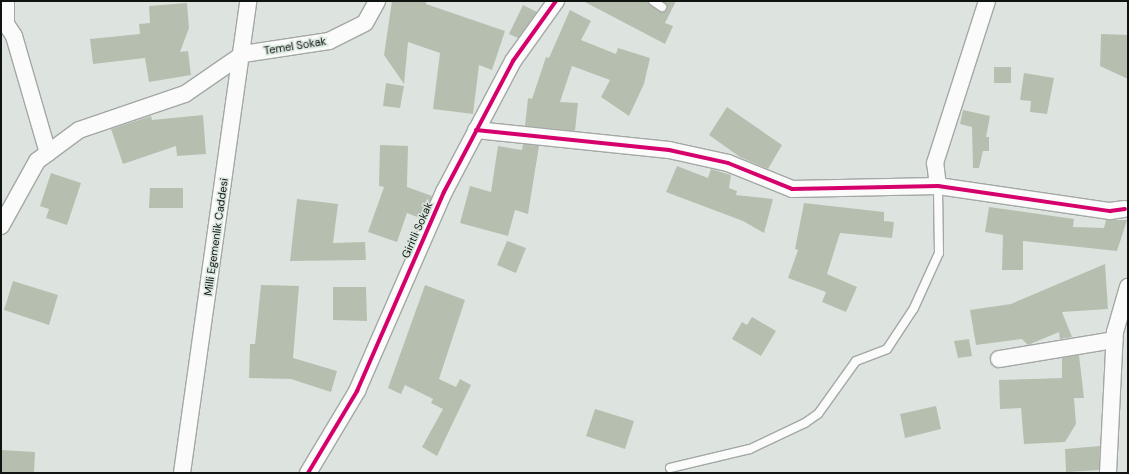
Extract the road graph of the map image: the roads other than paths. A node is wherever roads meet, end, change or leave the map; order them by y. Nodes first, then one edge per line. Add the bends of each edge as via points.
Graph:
1 (6, 1) edge
2 (248, 1) edge
3 (377, 1) edge
4 (556, 1) edge
5 (653, 1) edge
6 (987, 1) edge
7 (662, 7) dead end
8 (3, 24) edge
9 (243, 54) junction
10 (476, 130) junction
11 (48, 153) junction
12 (938, 186) junction
13 (1127, 208) edge
14 (1, 226) edge
15 (1128, 287) edge
16 (1114, 340) junction
17 (999, 359) dead end
18 (670, 468) dead end
19 (182, 473) edge
20 (308, 473) edge
21 (1108, 473) edge

1 - 8 street
2 - 9 street, Milli Egemenlik Caddesi
3 - 9 street, Temel Sokak via 366,23 329,41
4 - 10 street, Giritli Sokak via 513,61
5 - 7 lane
6 - 12 street via 935,163
8 - 11 street via 14,36
9 - 11 street via 185,94 79,130
9 - 19 street, Milli Egemenlik Caddesi
10 - 12 street via 669,150 728,162 792,189
10 - 20 street, Giritli Sokak via 444,192 357,390
11 - 14 street via 37,162
12 - 13 street via 1110,211
12 - 18 lane via 939,253 914,308 887,349 856,361 818,414 805,423 750,449
15 - 16 street
16 - 17 street
16 - 21 street

